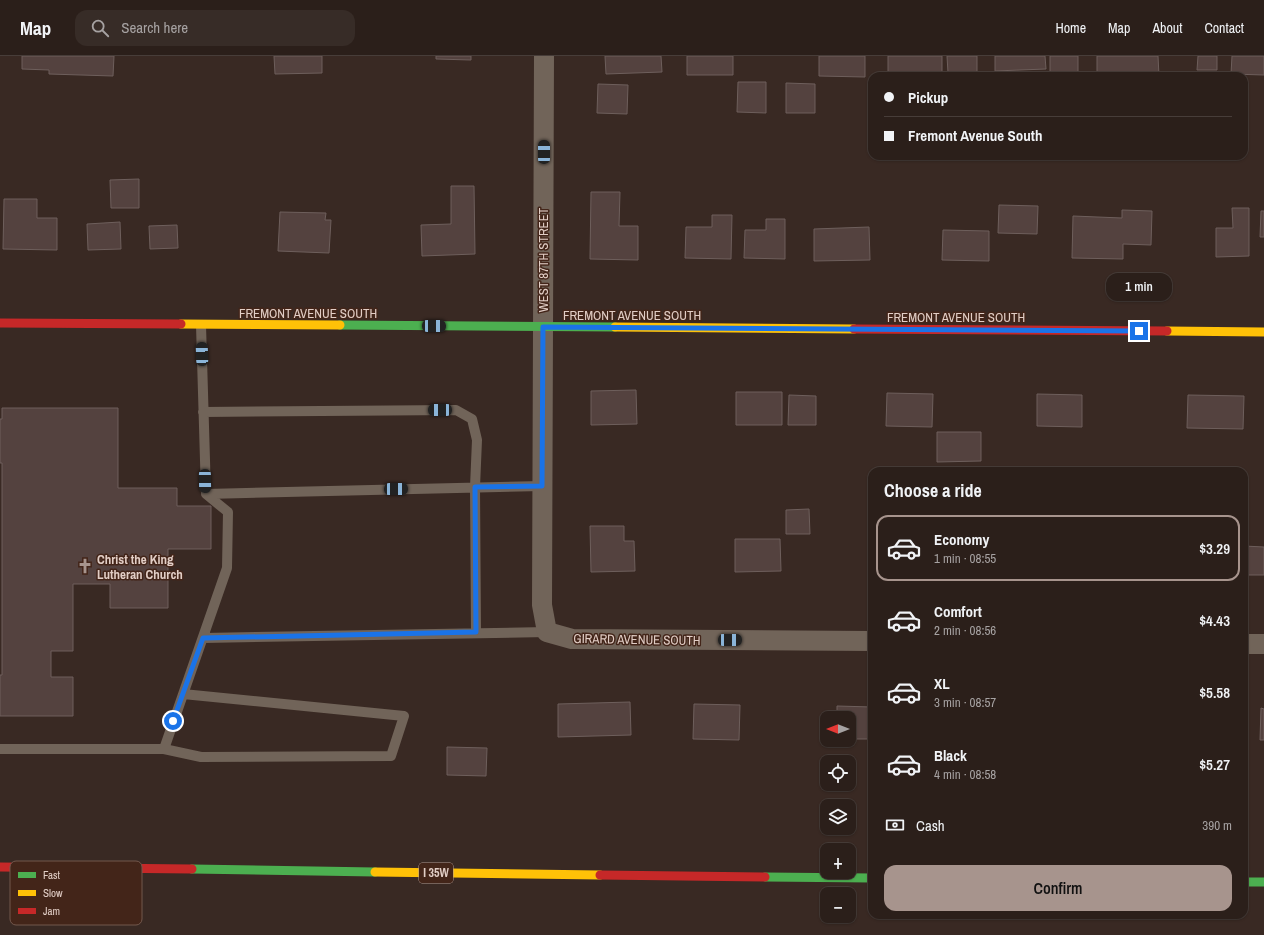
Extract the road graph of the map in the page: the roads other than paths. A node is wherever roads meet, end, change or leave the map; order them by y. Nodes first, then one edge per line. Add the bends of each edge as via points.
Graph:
1 (544, 56) edge
2 (0, 323) edge
3 (201, 325) junction
4 (543, 327) junction
5 (1264, 332) edge
6 (203, 412) junction
7 (542, 486) junction
8 (475, 487) junction
9 (206, 494) junction
10 (476, 632) junction
11 (547, 632) junction
12 (203, 638) junction
13 (868, 641) edge
14 (1248, 644) edge
15 (1264, 644) edge
16 (183, 694) junction
17 (0, 749) edge
18 (164, 749) junction
19 (0, 867) edge
20 (10, 867) edge
21 (142, 869) edge
22 (868, 878) edge
23 (1248, 882) edge
24 (1264, 882) edge

1 - 4 street, WEST 87TH STREET
2 - 3 main road, FREMONT AVENUE SOUTH
3 - 4 main road, FREMONT AVENUE SOUTH
3 - 6 lane
4 - 5 main road, FREMONT AVENUE SOUTH
4 - 7 street, WEST 87TH STREET
6 - 8 lane via 456,410 472,419 477,440
6 - 9 lane
7 - 8 lane
7 - 11 street, WEST 87TH STREET via 542,605
8 - 9 lane
8 - 10 lane
9 - 12 lane via 228,512 228,568
10 - 11 lane
10 - 12 lane
11 - 13 street, GIRARD AVENUE SOUTH via 572,639
12 - 16 lane
14 - 15 street
16 - 18 lane
16 - 18 lane via 404,716 391,756 201,757
17 - 18 lane
19 - 20 main road, I 35W
21 - 22 main road, I 35W
23 - 24 main road

